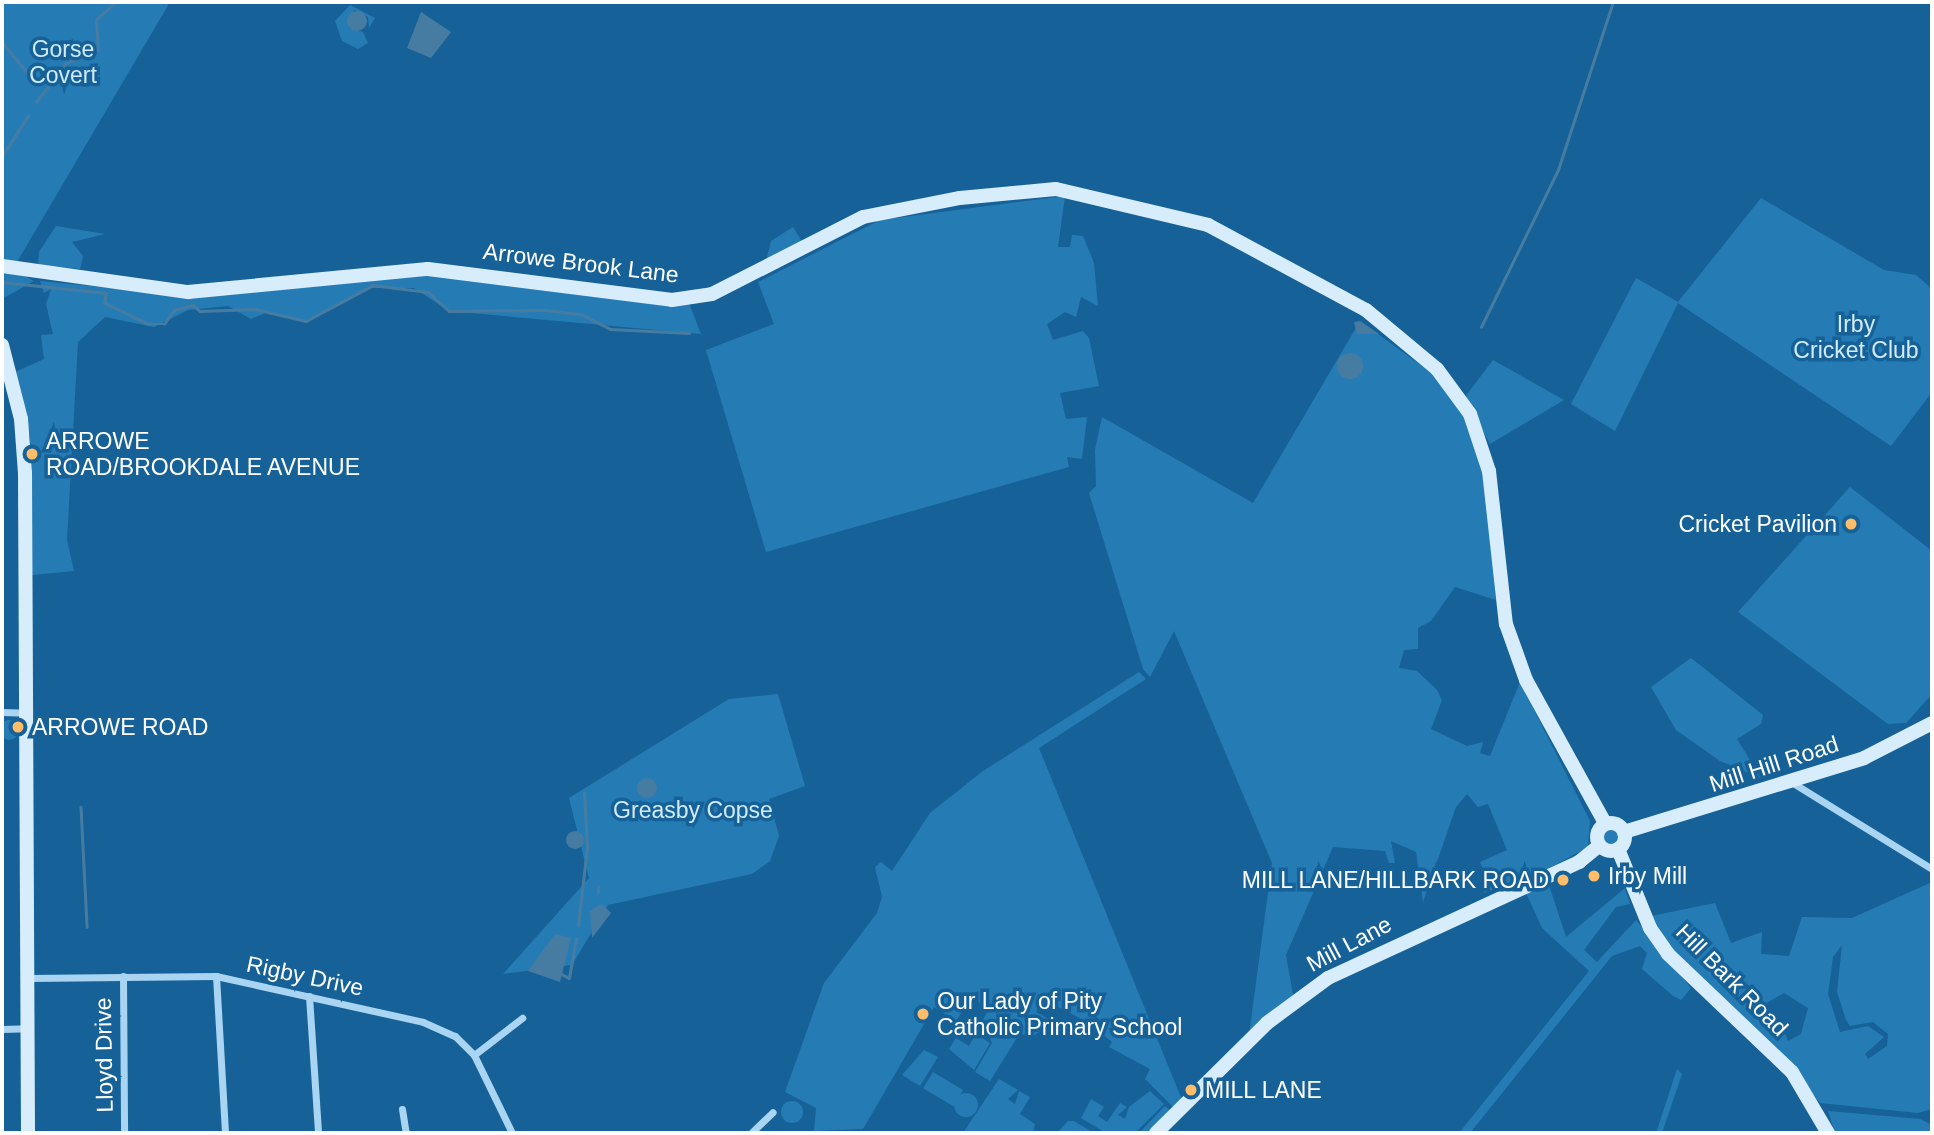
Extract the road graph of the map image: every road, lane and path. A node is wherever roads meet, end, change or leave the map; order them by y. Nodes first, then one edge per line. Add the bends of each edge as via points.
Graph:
1 (2, 266) edge
2 (2, 345) edge
3 (6, 365) edge
4 (2, 712) edge
5 (26, 713) junction
6 (1932, 723) edge
7 (1793, 783) junction
8 (1605, 823) junction
9 (1624, 832) junction
10 (1599, 845) junction
11 (1618, 849) junction
12 (1932, 869) edge
13 (122, 976) junction
14 (216, 976) junction
15 (29, 978) junction
16 (309, 996) junction
17 (522, 1018) dead end
18 (28, 1028) junction
19 (2, 1029) edge
20 (474, 1055) junction
21 (402, 1109) dead end
22 (773, 1112) dead end
23 (28, 1133) edge
24 (124, 1133) edge
25 (226, 1133) edge
26 (317, 1133) edge
27 (406, 1133) edge
28 (512, 1133) edge
29 (751, 1133) edge
30 (1156, 1133) edge
31 (1828, 1133) edge

1 - 8 street, Arrowe Brook Lane via 188,292 428,269 673,300 712,294 863,217 960,198 1056,189 1208,226 1366,310 1437,369 1470,414 1489,471 1506,624 1526,680
2 - 3 street
3 - 5 street via 25,473
4 - 5 street
5 - 15 street
6 - 7 street, Mill Hill Road via 1864,758
7 - 9 street, Mill Hill Road
7 - 12 street
8 - 9 street
8 - 10 street via 1597,833
9 - 11 street
10 - 11 street
10 - 30 street, Mill Lane via 1579,862 1328,978 1267,1023
11 - 31 street, Hill Bark Road via 1650,928 1668,954 1792,1072
13 - 14 street, Rigby Drive
13 - 15 street, Rigby Drive
13 - 24 street, Lloyd Drive
14 - 16 street, Rigby Drive
14 - 25 street
15 - 18 street
16 - 20 street, Rigby Drive via 423,1022 455,1036
16 - 26 street
17 - 20 street
18 - 19 street
18 - 23 street
20 - 28 street, Rigby Drive
21 - 27 street
22 - 29 street

